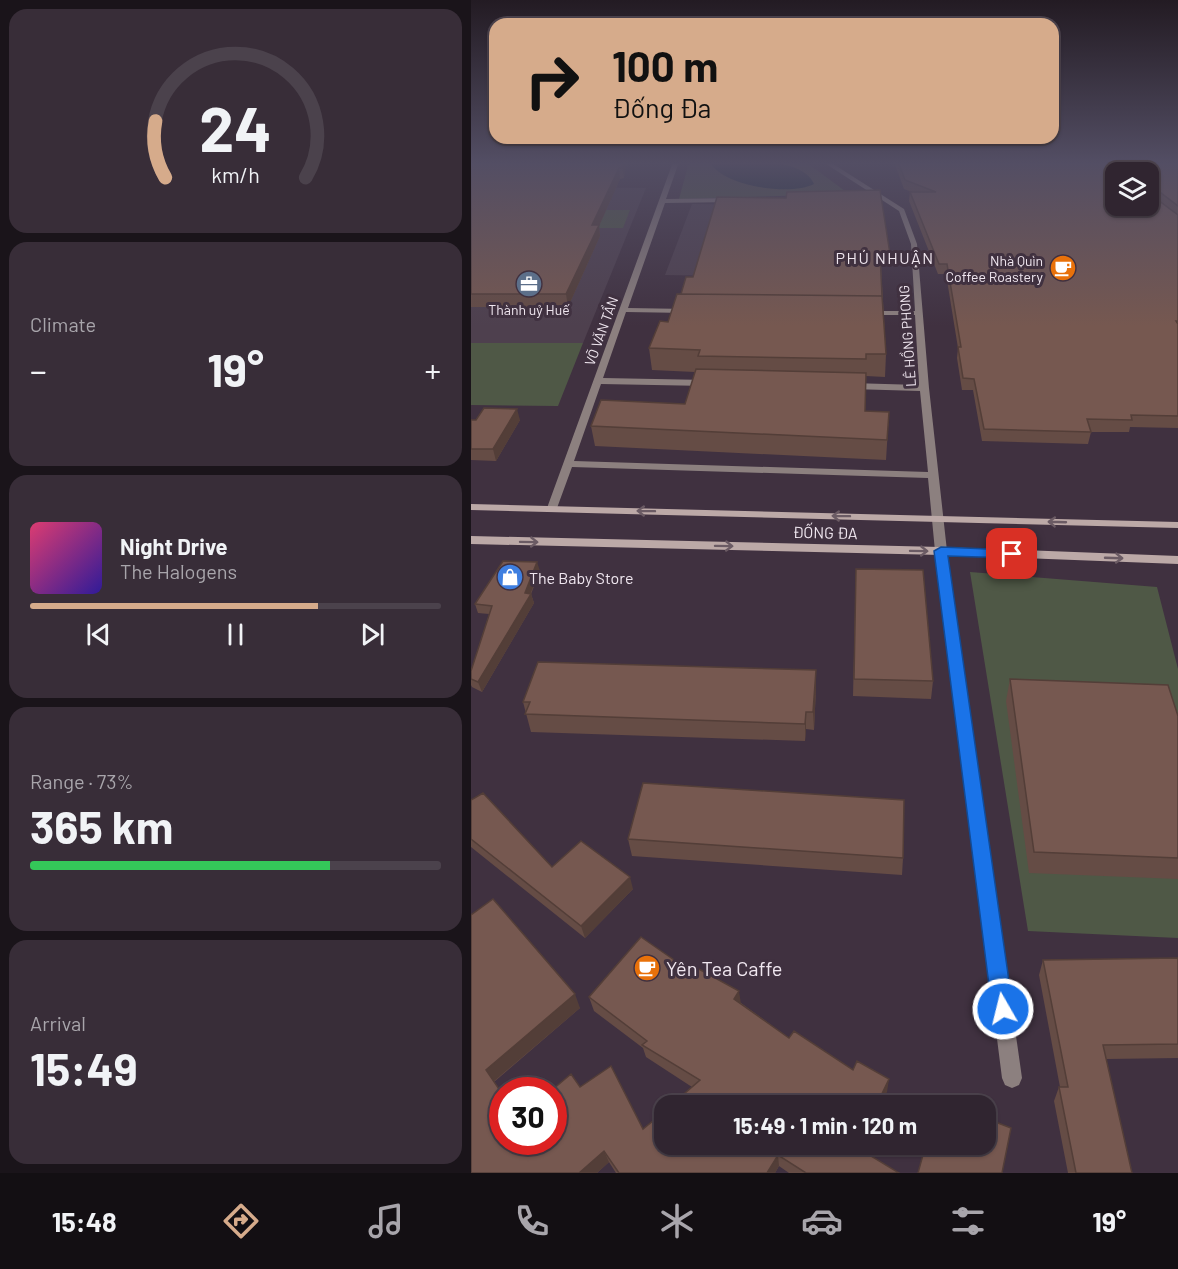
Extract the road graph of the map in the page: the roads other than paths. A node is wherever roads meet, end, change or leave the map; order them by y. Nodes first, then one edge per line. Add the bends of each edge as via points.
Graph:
1 (656, 217) edge
2 (905, 217) edge
3 (623, 310) junction
4 (700, 311) edge
5 (855, 313) edge
6 (919, 313) junction
7 (597, 381) junction
8 (722, 384) edge
9 (841, 386) edge
10 (924, 388) junction
11 (567, 464) junction
12 (934, 476) junction
13 (471, 507) edge
14 (552, 508) junction
15 (938, 518) junction
16 (1178, 525) edge
17 (471, 540) edge
18 (941, 551) junction
19 (1178, 560) edge
20 (1012, 1078) dead end

1 - 3 street, VÕ VĂN TẦN
2 - 6 street, LÊ HỒNG PHONG via 915,244
3 - 4 street
3 - 7 street, VÕ VĂN TẦN
5 - 6 street
6 - 10 street, LÊ HỒNG PHONG
7 - 8 street
7 - 11 street, VÕ VĂN TẦN
9 - 10 street
10 - 12 street, LÊ HỒNG PHONG
11 - 12 street
11 - 14 street, VÕ VĂN TẦN
12 - 15 street, LÊ HỒNG PHONG
13 - 14 street, ĐỐNG ĐA
15 -> 14 street, ĐỐNG ĐA
16 -> 15 street, ĐỐNG ĐA
15 - 18 street, LÊ HỒNG PHONG
17 -> 18 street, ĐỐNG ĐA
18 -> 19 street, ĐỐNG ĐA
18 - 20 street, LÊ HỒNG PHONG

